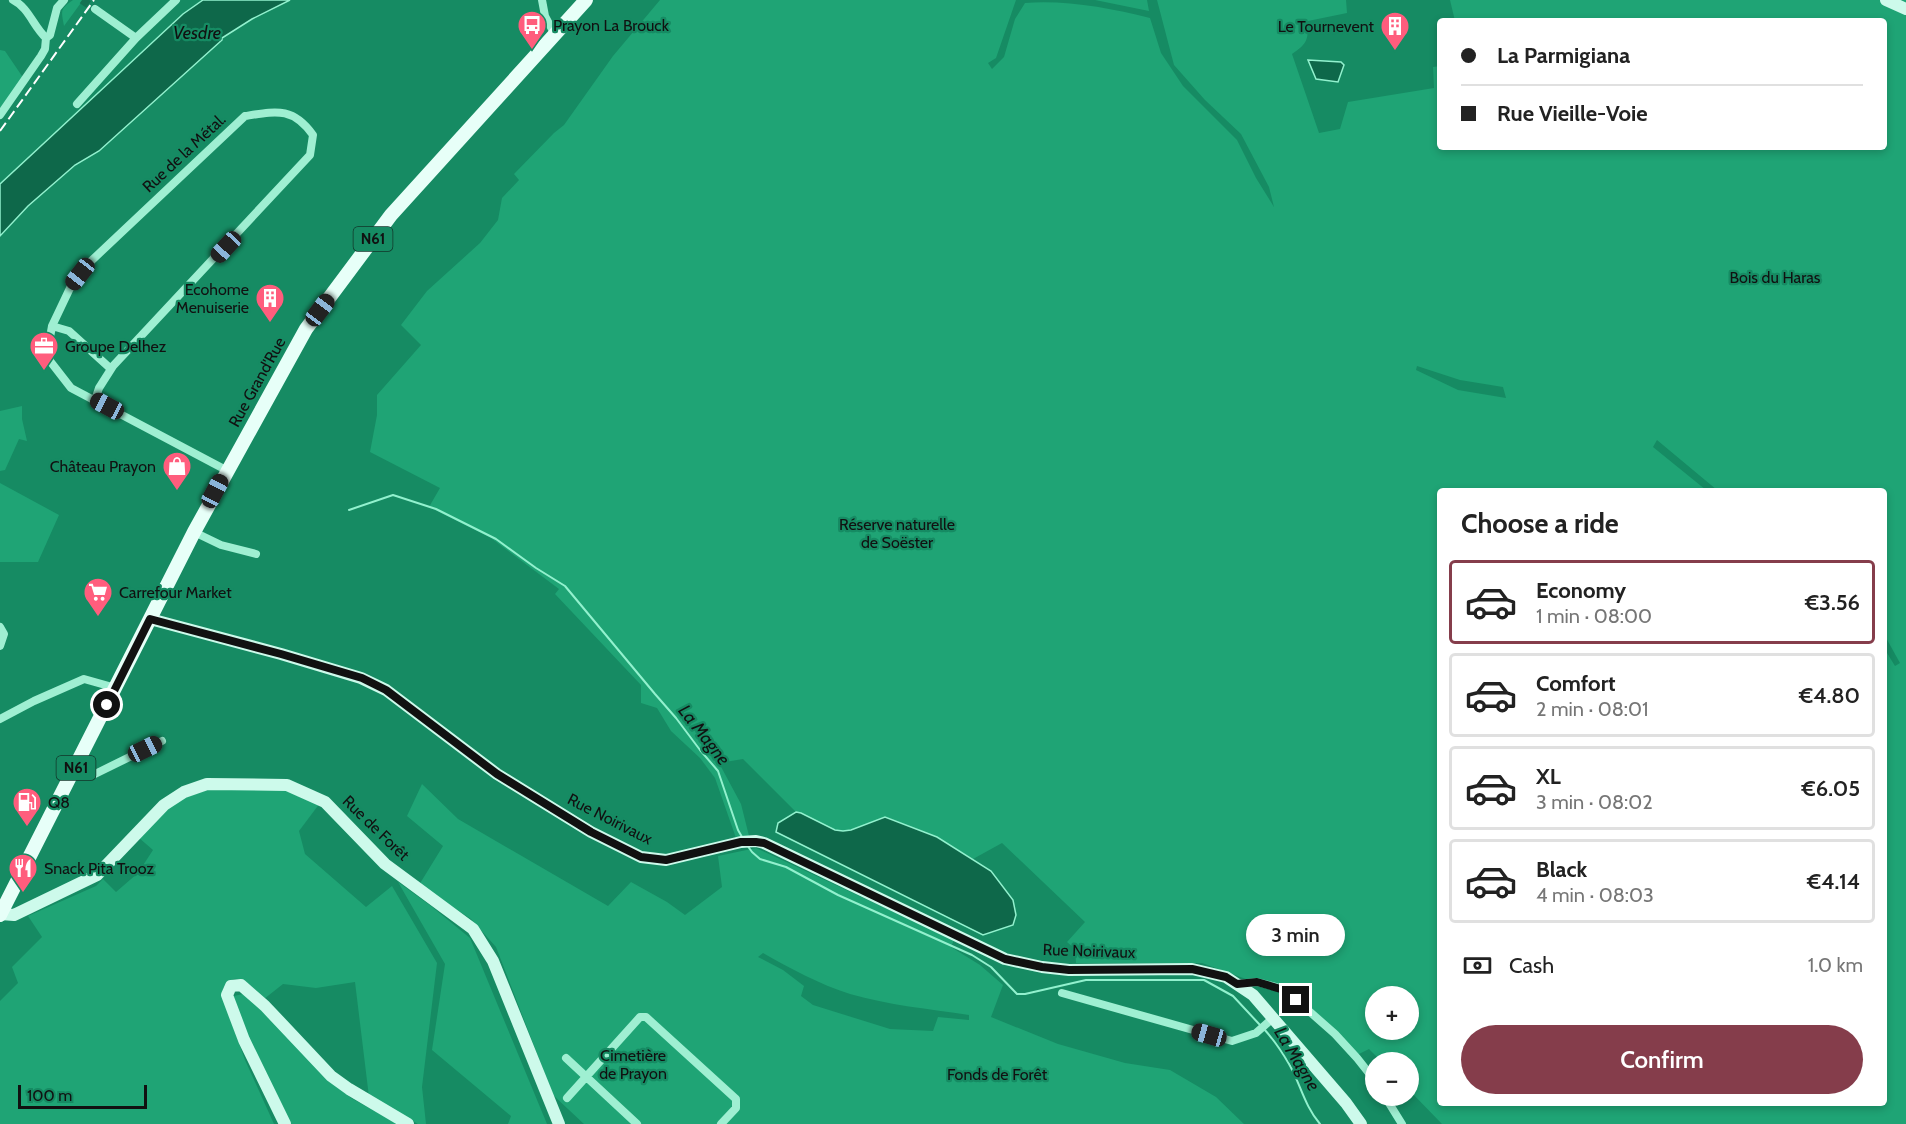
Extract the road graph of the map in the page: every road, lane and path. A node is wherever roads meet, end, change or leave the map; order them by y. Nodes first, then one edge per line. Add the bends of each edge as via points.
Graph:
1 (13, 0) edge
2 (64, 0) edge
3 (176, 0) edge
4 (542, 0) edge
5 (586, 0) edge
6 (1886, 0) edge
7 (95, 9) tunnel mouth
8 (1906, 9) edge
9 (555, 35) junction
10 (45, 38) junction
11 (136, 38) junction
12 (77, 104) dead end
13 (0, 115) edge
14 (52, 326) junction
15 (111, 369) junction
16 (95, 400) junction
17 (226, 470) junction
18 (194, 532) junction
19 (256, 554) dead end
20 (150, 619) junction
21 (0, 627) edge
22 (0, 646) edge
23 (116, 688) junction
24 (0, 719) edge
25 (162, 741) dead end
26 (73, 774) junction
27 (0, 915) edge
28 (1237, 984) junction
29 (1062, 993) dead end
30 (1270, 1022) junction
31 (566, 1058) dead end
32 (1365, 1068) edge
33 (586, 1077) junction
34 (567, 1098) dead end
35 (1391, 1106) edge
36 (560, 1122) edge
37 (285, 1124) edge
38 (408, 1124) edge
39 (637, 1124) edge
40 (721, 1124) edge
41 (1361, 1124) edge
42 (1402, 1124) edge

1 - 10 street via 24,7
2 - 10 street via 57,8 50,35
3 - 11 street
4 - 9 street via 544,16
5 - 9 main road, Rue Grand'Rue / N61
6 - 8 main road
7 - 11 street
9 - 17 main road, Rue Grand'Rue / N61 via 384,224 306,329
10 - 13 street via 41,56
11 - 12 street
14 - 15 street via 69,331
14 - 15 street, Rue de la Métal. via 71,286 89,263 246,116 277,110 303,121 313,135 310,155
14 - 16 street, Rue de la Métal. via 50,362 71,388
15 - 16 street, Rue de la Métal.
16 - 17 street, Rue de la Métal.
17 - 18 main road, Rue Grand'Rue / N61
18 - 19 street via 221,545
18 - 20 main road, Rue Grand'Rue / N61
20 - 23 main road, Rue Grand'Rue / N61
20 - 28 main road, Rue Noirivaux via 370,682 497,774 591,832 641,857 666,860 746,842 764,843 1005,959 1069,970 1192,969 1226,977
21 - 22 street via 4,634
23 - 24 street via 84,680
23 - 26 main road, Rue Grand'Rue / N61
25 - 26 street via 95,774
26 - 27 main road, Rue Grand'Rue / N61
27 - 36 main road, Rue de Forêt via 14,915 97,875 164,805 184,792 207,784 287,785 325,802 385,864 473,928 493,961
28 - 30 main road, Rue Noirivaux via 1253,995
28 - 32 street via 1257,982 1284,990 1335,1034
29 - 30 street via 1232,1041 1256,1033
30 - 41 main road, Rue Noirivaux
31 - 33 street
33 - 34 street
33 - 39 street
33 - 40 street via 640,1017 646,1017 736,1099 736,1108
35 - 42 street
37 - 38 main road via 244,1040 227,995 231,986 242,985 331,1076

